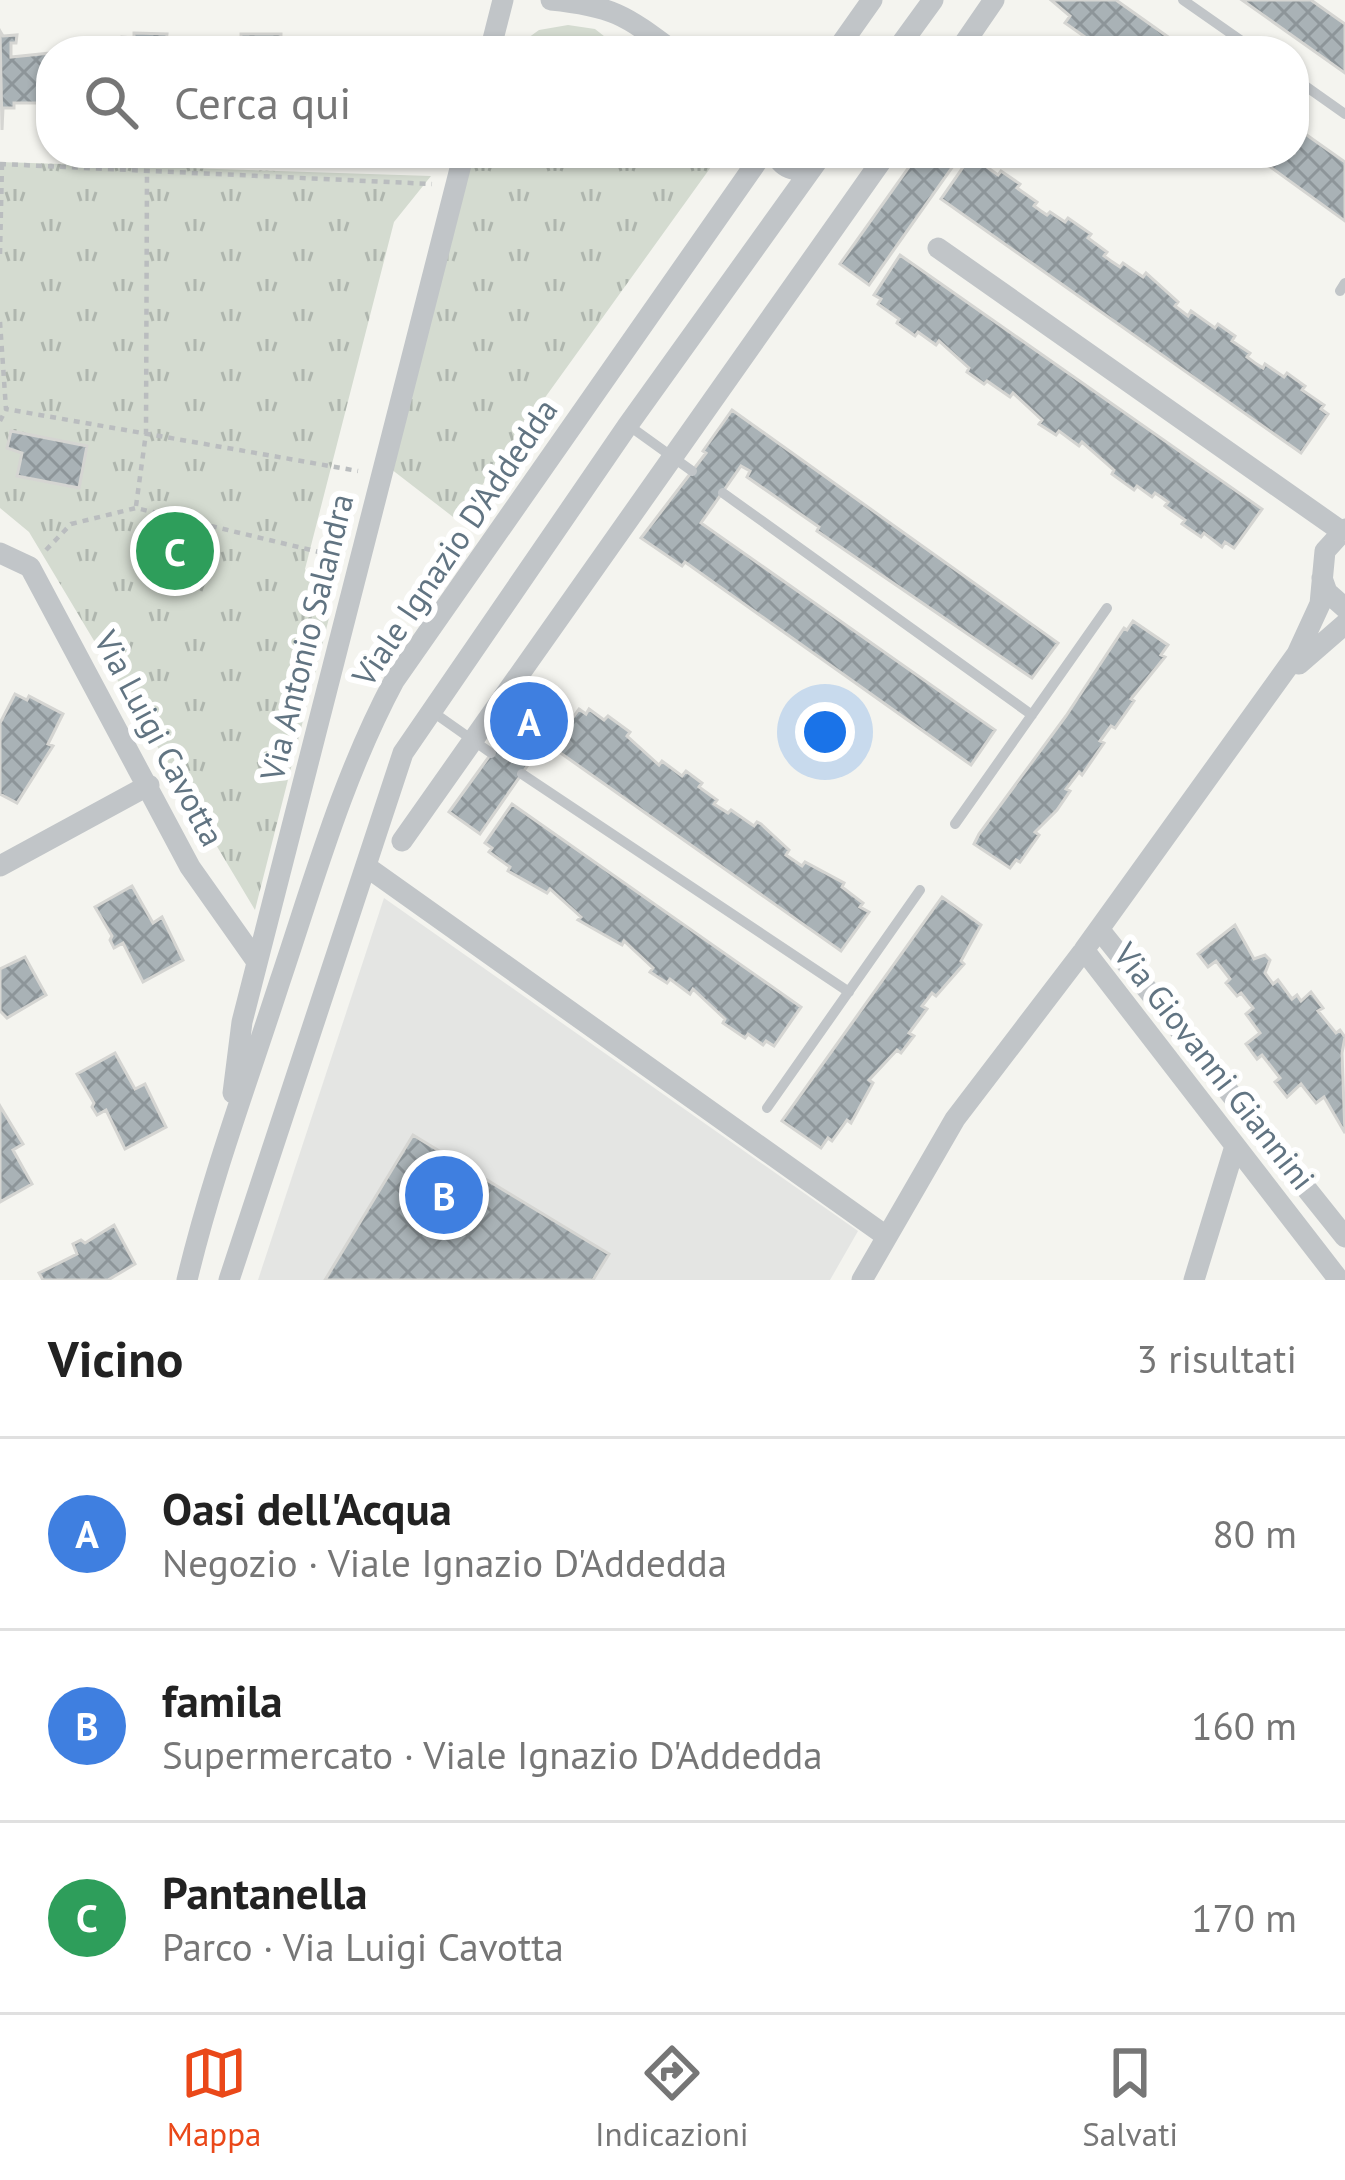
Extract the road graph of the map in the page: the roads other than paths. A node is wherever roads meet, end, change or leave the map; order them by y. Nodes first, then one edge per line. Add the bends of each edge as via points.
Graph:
1 (503, 0) edge
2 (551, 0) edge
3 (872, 0) edge
4 (933, 0) edge
5 (994, 0) edge
6 (1183, 0) edge
7 (494, 36) edge
8 (653, 36) edge
9 (847, 36) edge
10 (907, 36) edge
11 (969, 36) edge
12 (1235, 36) edge
13 (1309, 89) edge
14 (1345, 114) edge
15 (460, 168) edge
16 (753, 168) edge
17 (812, 168) edge
18 (876, 168) edge
19 (938, 248) dead end
20 (628, 425) junction
21 (673, 457) junction
22 (692, 471) dead end
23 (723, 493) dead end
24 (1343, 530) edge
25 (0, 554) edge
26 (1322, 577) junction
27 (1107, 608) dead end
28 (1345, 608) edge
29 (1345, 624) edge
30 (1273, 689) junction
31 (430, 710) junction
32 (1031, 715) junction
33 (482, 747) junction
34 (522, 774) dead end
35 (149, 785) junction
36 (956, 824) dead end
37 (402, 841) dead end
38 (0, 866) edge
39 (367, 866) junction
40 (920, 890) dead end
41 (1099, 928) junction
42 (1084, 950) junction
43 (257, 962) junction
44 (849, 992) junction
45 (767, 1108) dead end
46 (227, 1141) junction
47 (1234, 1146) junction
48 (886, 1236) junction
49 (1345, 1237) edge
50 (1338, 1268) edge
51 (187, 1280) edge
52 (230, 1280) edge
53 (862, 1280) edge
54 (1194, 1280) edge

1 - 7 street
2 - 8 street via 622,13
3 - 9 street
4 - 10 street
5 - 11 street
6 - 12 lane
13 - 14 lane
15 - 43 street, Via Antonio Salandra
16 - 46 street, Viale Ignazio D'Addedda via 385,697 341,800
17 - 20 street
18 - 21 street
19 - 24 street
20 - 21 lane
20 - 31 street
21 - 22 lane
21 - 33 street
23 - 32 lane
24 - 26 street via 1324,551
25 - 35 street, Via Luigi Cavotta via 30,567
26 - 28 street
26 - 30 street via 1320,604
27 - 32 lane
29 - 30 street
30 - 41 street
31 - 33 lane
31 - 39 street via 403,753
32 - 36 lane
33 - 37 street
34 - 44 lane
35 - 38 street
35 - 43 street, Via Luigi Cavotta via 190,866
39 - 48 street
39 - 52 street
40 - 44 lane
41 - 42 street
41 - 49 street, Via Giovanni Giannini
42 - 47 street, Via Giovanni Giannini
42 - 48 street via 955,1119
43 - 46 street, Via Antonio Salandra
44 - 45 lane
46 - 51 street, Viale Ignazio D'Addedda
47 - 50 street, Via Giovanni Giannini
47 - 54 street
48 - 53 street

